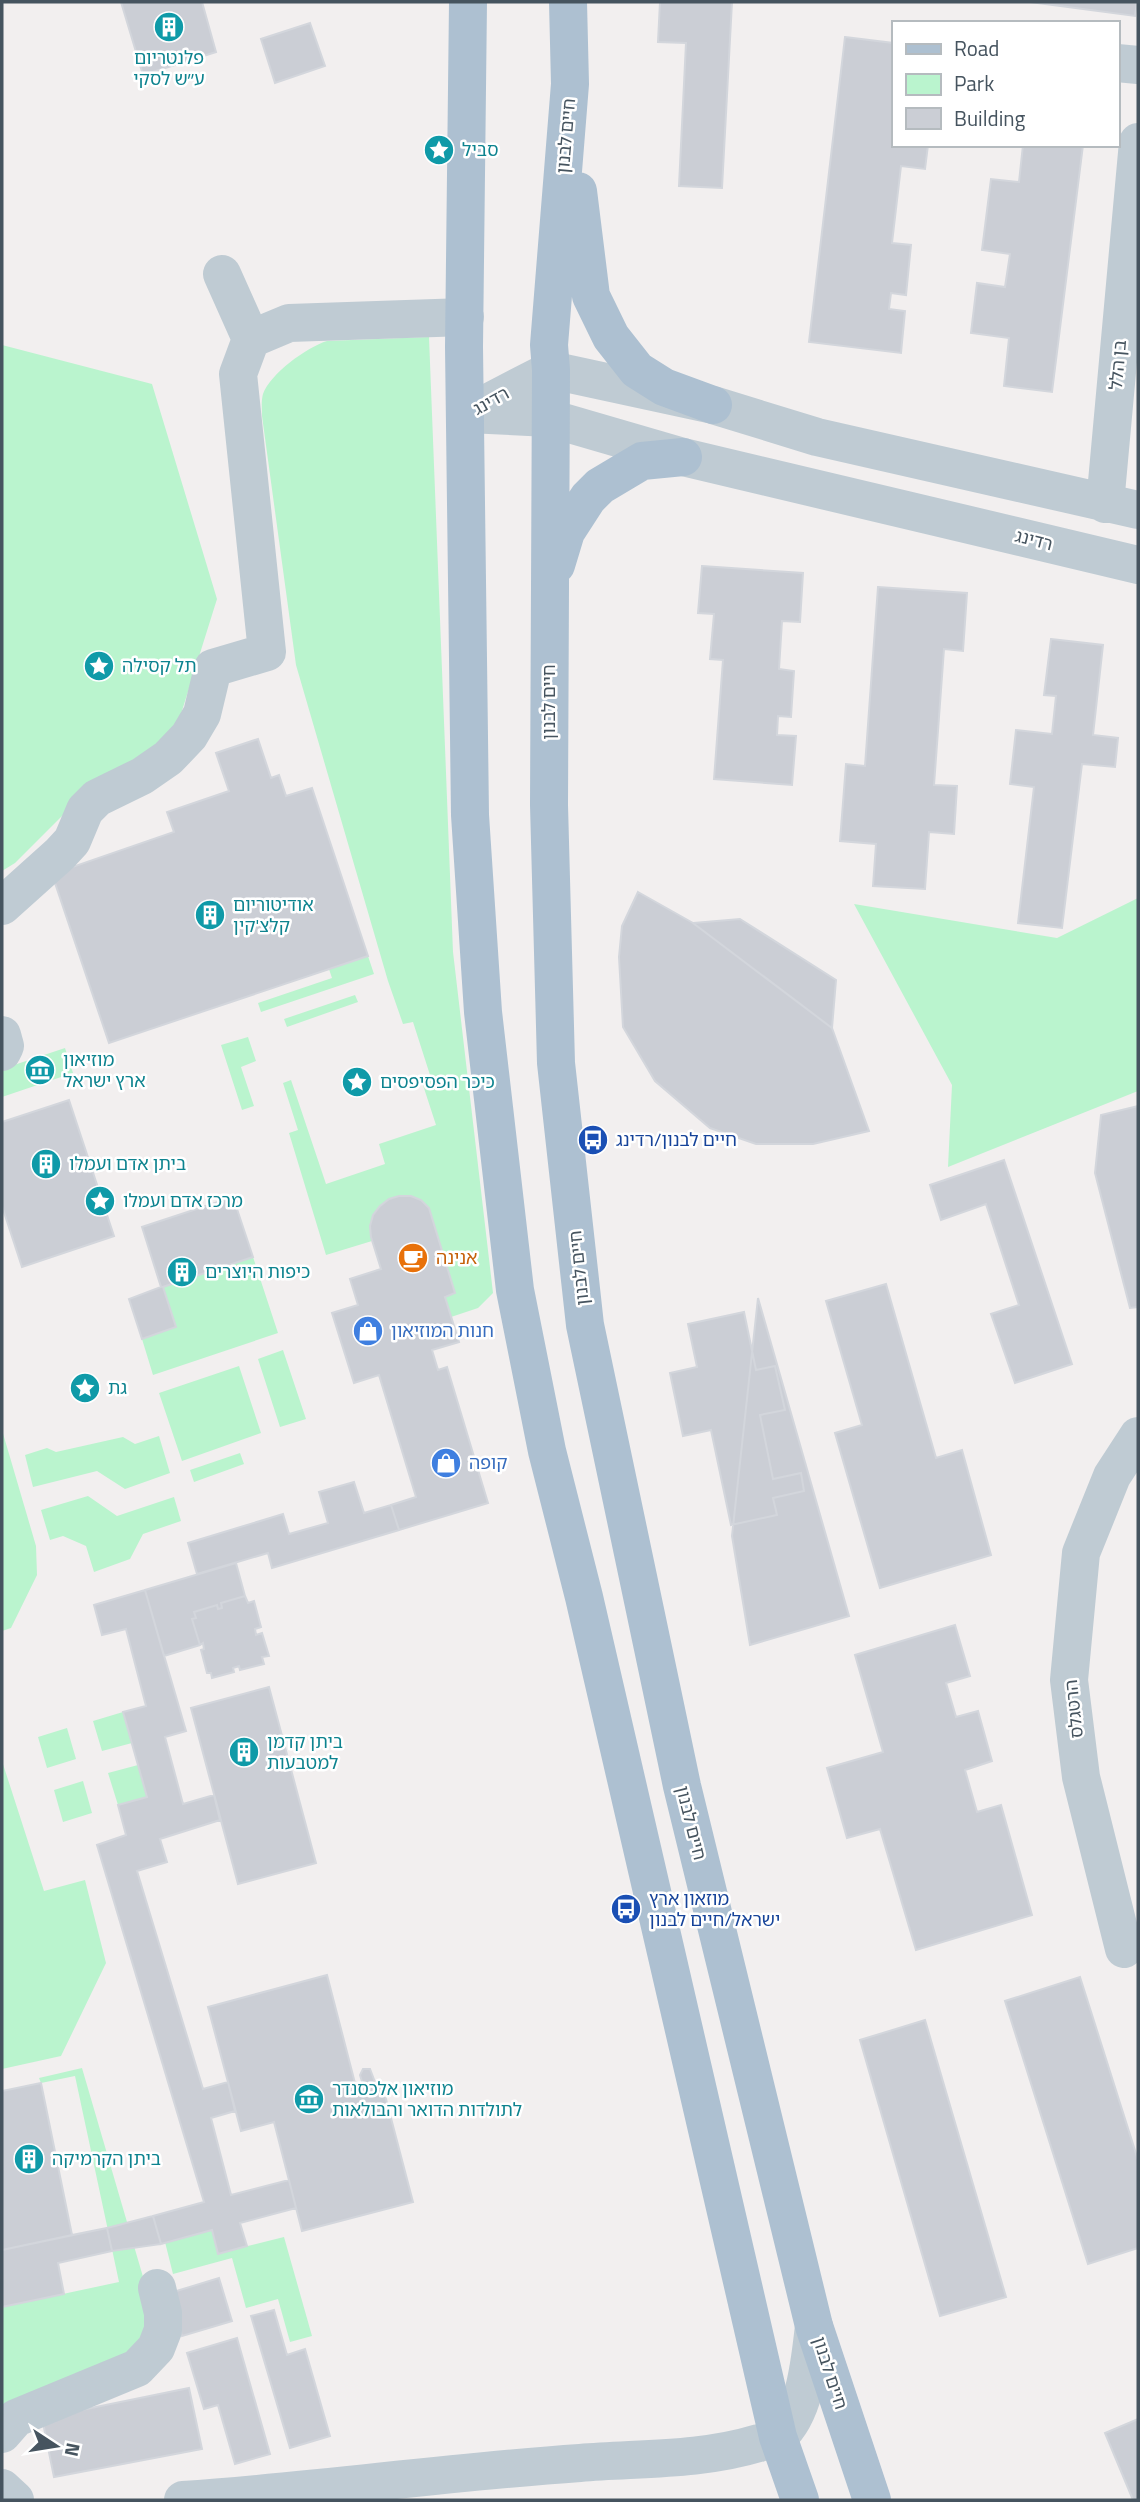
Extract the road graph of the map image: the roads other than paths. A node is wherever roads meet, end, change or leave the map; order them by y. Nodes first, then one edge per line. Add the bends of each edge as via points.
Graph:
1 (468, 2) edge
2 (569, 2) edge
3 (1119, 63) edge
4 (1138, 65) edge
5 (570, 85) junction
6 (1138, 142) edge
7 (222, 274) dead end
8 (464, 317) junction
9 (251, 339) junction
10 (551, 370) junction
11 (713, 405) junction
12 (466, 414) junction
13 (549, 418) junction
14 (817, 437) junction
15 (683, 457) junction
16 (805, 485) junction
17 (1122, 507) edge
18 (1138, 565) edge
19 (548, 590) junction
20 (2, 906) edge
21 (2, 1035) edge
22 (2, 1052) edge
23 (1138, 1436) edge
24 (1124, 1949) dead end
25 (157, 2288) dead end
26 (814, 2326) junction
27 (2, 2434) edge
28 (778, 2437) junction
29 (2, 2488) edge
30 (291, 2496) edge
31 (15, 2500) edge
32 (183, 2500) edge
33 (800, 2500) edge
34 (872, 2500) edge

1 - 8 main road
2 - 5 main road, חיים לבנון
3 - 4 street
5 - 10 main road, חיים לבנון via 549,345
5 - 11 main road via 591,296 611,337 637,370 664,387
6 - 17 street, בן הלל
7 - 9 street
8 - 9 street via 289,323
8 - 12 main road
9 - 20 street via 238,374 267,652 213,668 202,714 189,736 142,776 97,798 85,810 72,841
10 - 11 street
10 - 12 street, רדינג
10 - 13 main road, חיים לבנון
11 - 14 street
12 - 13 street, רדינג
12 - 28 main road via 470,815 483,1012 515,1290 547,1451
13 - 15 street, רדינג
13 - 19 main road, חיים לבנון
14 - 16 street via 799,446 790,463
14 - 17 street
15 - 16 street, רדינג
15 - 19 main road via 642,461 600,486 566,532
16 - 18 street, רדינג
19 - 26 main road, חיים לבנון via 556,1063 586,1325 682,1786
21 - 22 street
23 - 24 street, הרטגלס via 1112,1476 1081,1553 1069,1680 1081,1777
25 - 27 street via 163,2330 156,2348 137,2368 16,2418
26 - 28 street via 802,2396
26 - 34 main road, חיים לבנון
28 - 30 street via 737,2450 666,2460 581,2462
28 - 33 main road
29 - 31 street
30 - 32 street

